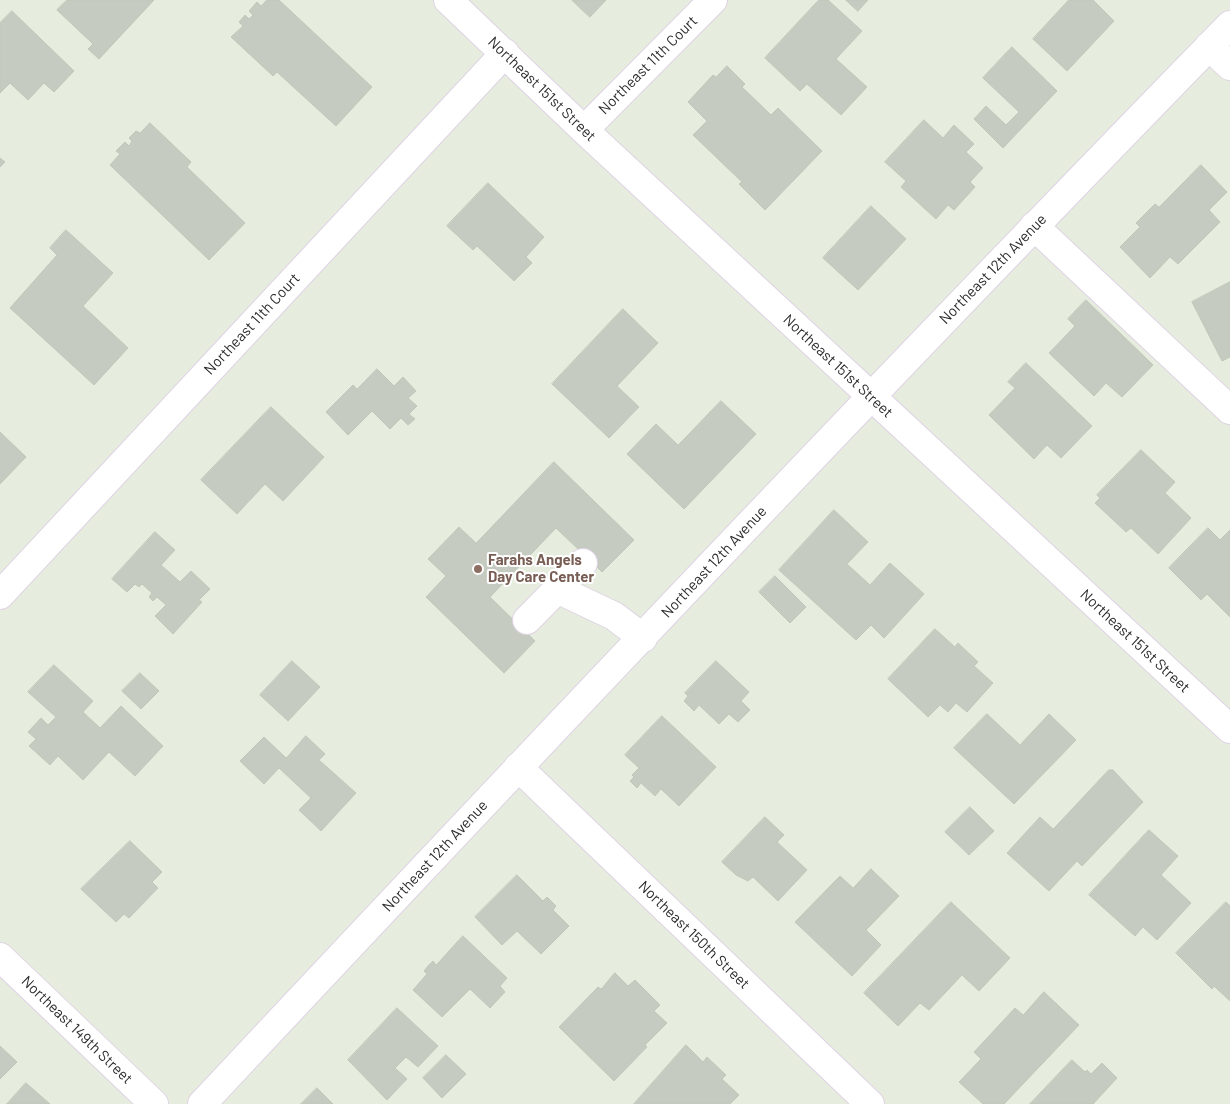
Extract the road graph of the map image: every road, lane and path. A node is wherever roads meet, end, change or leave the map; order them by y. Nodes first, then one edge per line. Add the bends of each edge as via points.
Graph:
1 (448, 0) edge
2 (713, 0) edge
3 (1230, 24) edge
4 (1209, 46) junction
5 (505, 53) junction
6 (1230, 66) edge
7 (584, 130) junction
8 (1034, 226) junction
9 (870, 396) junction
10 (1230, 410) edge
11 (582, 563) dead end
12 (557, 589) junction
13 (0, 595) edge
14 (527, 620) dead end
15 (643, 638) junction
16 (1230, 729) edge
17 (518, 767) junction
18 (0, 956) edge
19 (154, 1104) edge
20 (202, 1104) edge
21 (870, 1104) edge

1 - 5 street, Northeast 151st Street
2 - 7 street, Northeast 11th Court
3 - 4 street, Northeast 12th Avenue
4 - 6 street
4 - 8 street, Northeast 12th Avenue
5 - 7 street, Northeast 151st Street
5 - 13 street, Northeast 11th Court
7 - 9 street, Northeast 151st Street
8 - 9 street, Northeast 12th Avenue
8 - 10 street
9 - 15 street, Northeast 12th Avenue
9 - 16 street, Northeast 151st Street
11 - 12 street
12 - 14 street
12 - 15 street via 614,616
15 - 17 street, Northeast 12th Avenue
17 - 20 street, Northeast 12th Avenue
17 - 21 street, Northeast 150th Street
18 - 19 street, Northeast 149th Street

